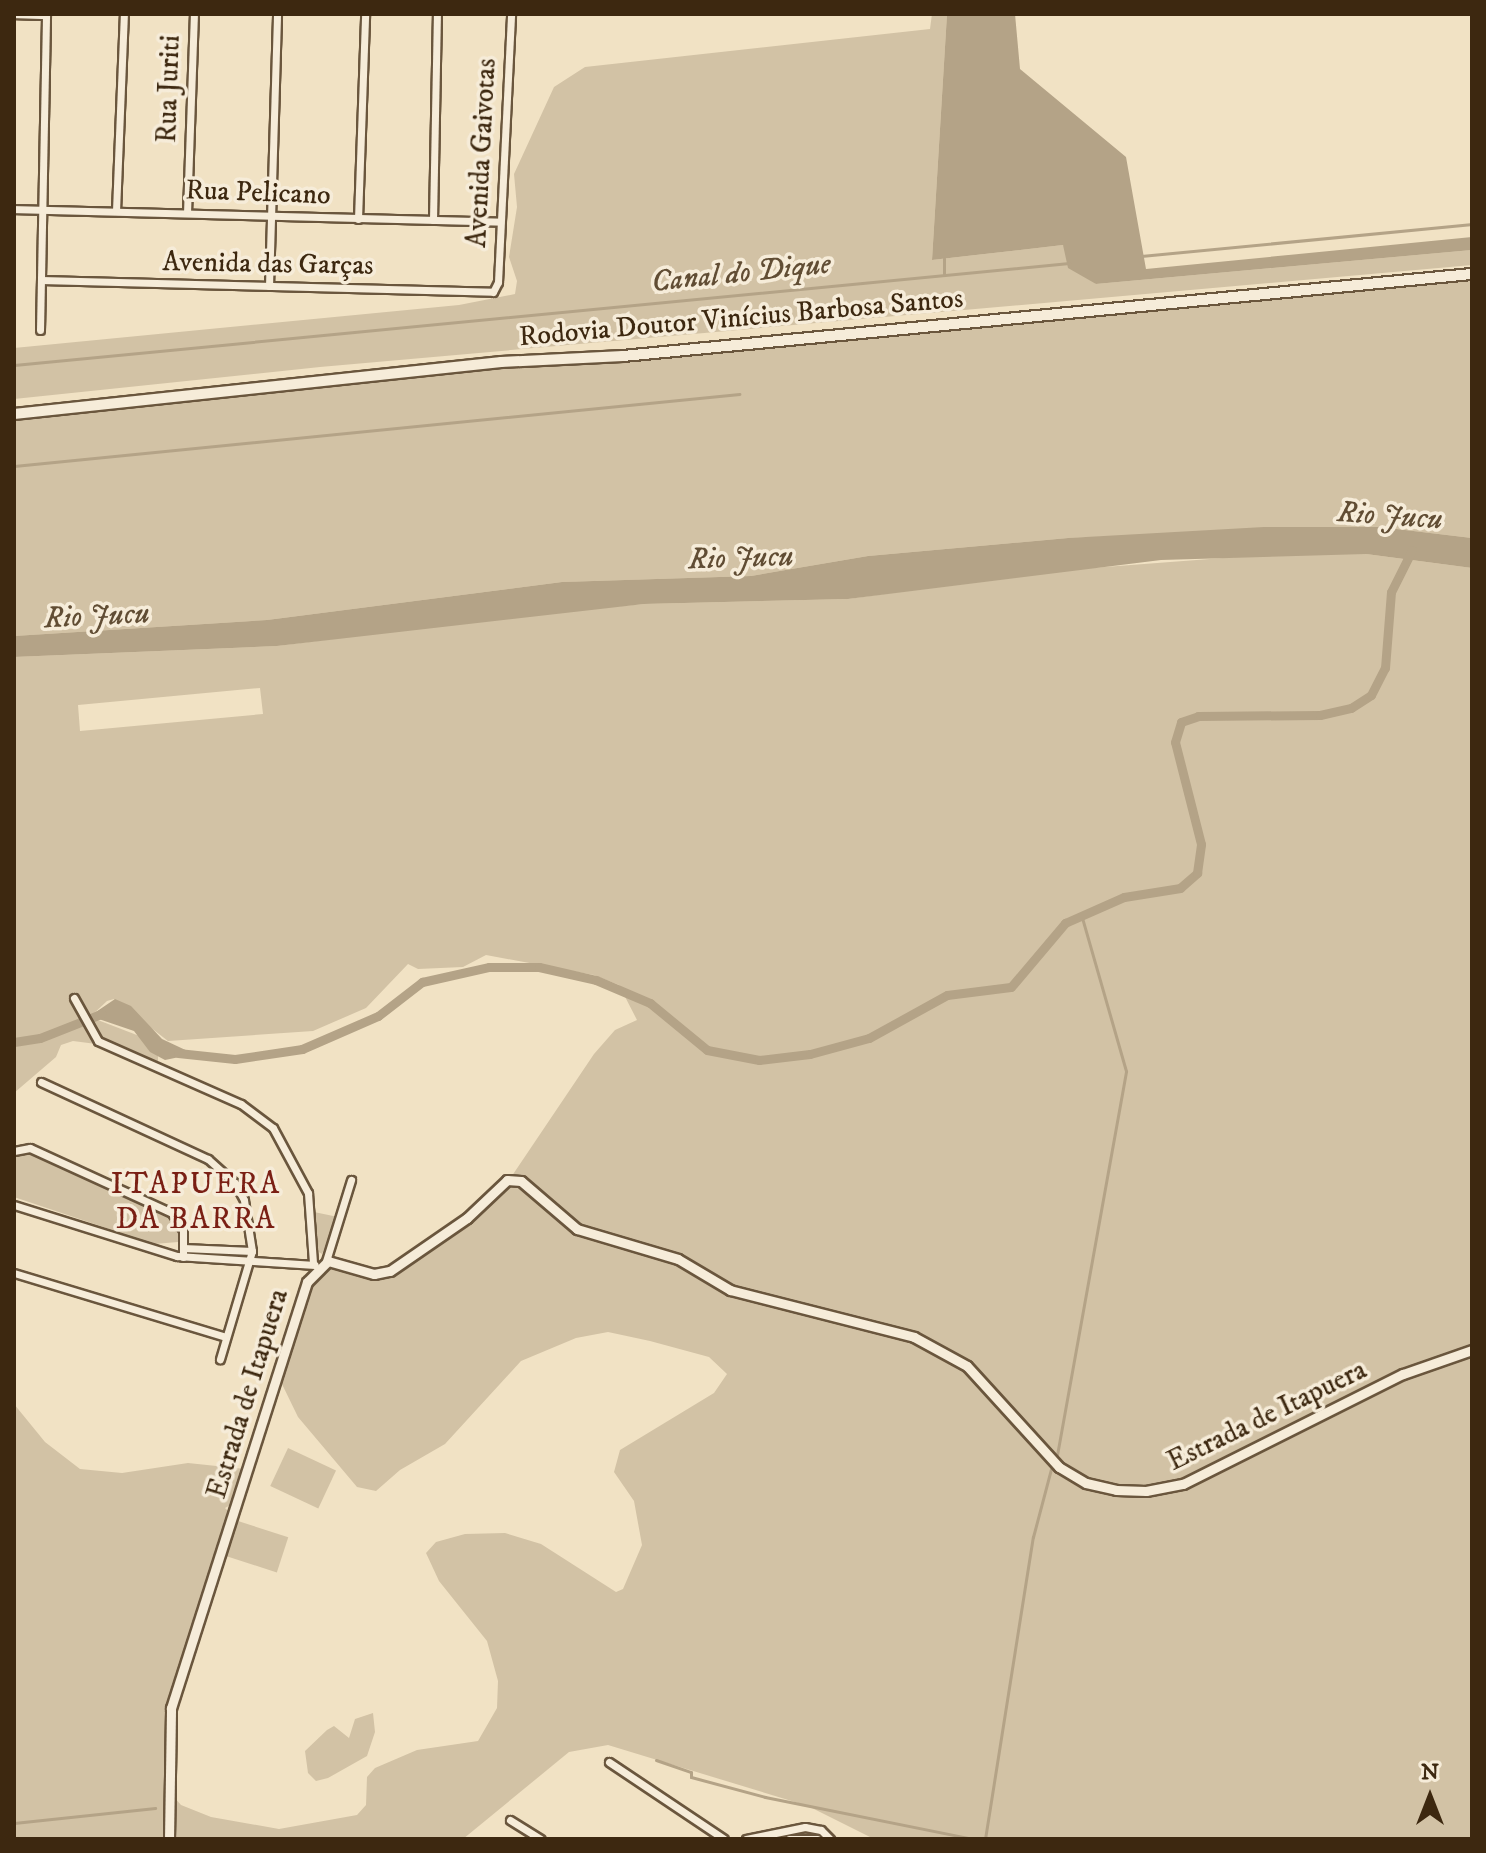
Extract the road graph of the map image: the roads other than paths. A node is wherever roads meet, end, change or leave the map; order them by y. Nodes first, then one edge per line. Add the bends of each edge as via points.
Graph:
1 (14, 14) edge
2 (46, 14) edge
3 (124, 14) edge
4 (194, 14) edge
5 (277, 14) edge
6 (365, 14) edge
7 (437, 14) edge
8 (511, 14) edge
9 (14, 209) edge
10 (41, 209) junction
11 (116, 211) junction
12 (187, 213) junction
13 (272, 215) junction
14 (358, 219) junction
15 (433, 220) junction
16 (500, 222) junction
17 (1472, 274) edge
18 (41, 280) junction
19 (269, 286) junction
20 (493, 292) joint
21 (40, 330) dead end
22 (14, 414) edge
23 (74, 998) dead end
24 (41, 1082) dead end
25 (14, 1151) edge
26 (351, 1180) dead end
27 (14, 1205) edge
28 (252, 1251) junction
29 (183, 1253) junction
30 (250, 1261) junction
31 (319, 1263) junction
32 (14, 1273) edge
33 (226, 1337) junction
34 (1472, 1350) edge
35 (220, 1359) dead end
36 (609, 1762) dead end
37 (510, 1820) dead end
38 (169, 1839) edge
39 (540, 1839) edge
40 (724, 1839) edge
41 (746, 1839) edge
42 (789, 1839) edge
43 (817, 1839) edge
44 (830, 1839) edge

1 - 2 street
2 - 10 street
3 - 11 street
4 - 12 street, Rua Juriti
5 - 13 street
6 - 14 street
7 - 15 street
8 - 16 street, Avenida Gaivotas
9 - 10 street, Rua Pelicano
10 - 11 street, Rua Pelicano
10 - 18 street
11 - 12 street, Rua Pelicano
12 - 13 street, Rua Pelicano
13 - 14 street, Rua Pelicano
13 - 19 street
14 - 15 street, Rua Pelicano
15 - 16 street, Rua Pelicano
16 - 20 street, Avenida Gaivotas
17 - 22 main road, Rodovia Doutor Vinícius Barbosa Santos via 623,356 501,362
18 - 19 street, Avenida das Garças
18 - 21 street
19 - 20 street, Avenida das Garças
23 - 31 street via 98,1041 241,1104 273,1128 307,1189
24 - 28 street via 221,1167 244,1200
25 - 29 street via 30,1148 172,1213 181,1226
26 - 31 street
27 - 29 street
28 - 29 street
28 - 30 street
29 - 30 street
30 - 31 street
30 - 33 street
31 - 34 street, Estrada de Itapuera via 386,1273 467,1218 502,1182 516,1178 577,1229 678,1259 720,1286 914,1337 967,1366 1059,1467 1086,1483 1132,1492 1183,1484 1403,1374
31 - 38 street, Estrada de Itapuera via 302,1293 176,1688 168,1740
32 - 33 street
33 - 35 street
36 - 40 street
37 - 39 street
41 - 44 street via 805,1827 821,1830
42 - 43 street

